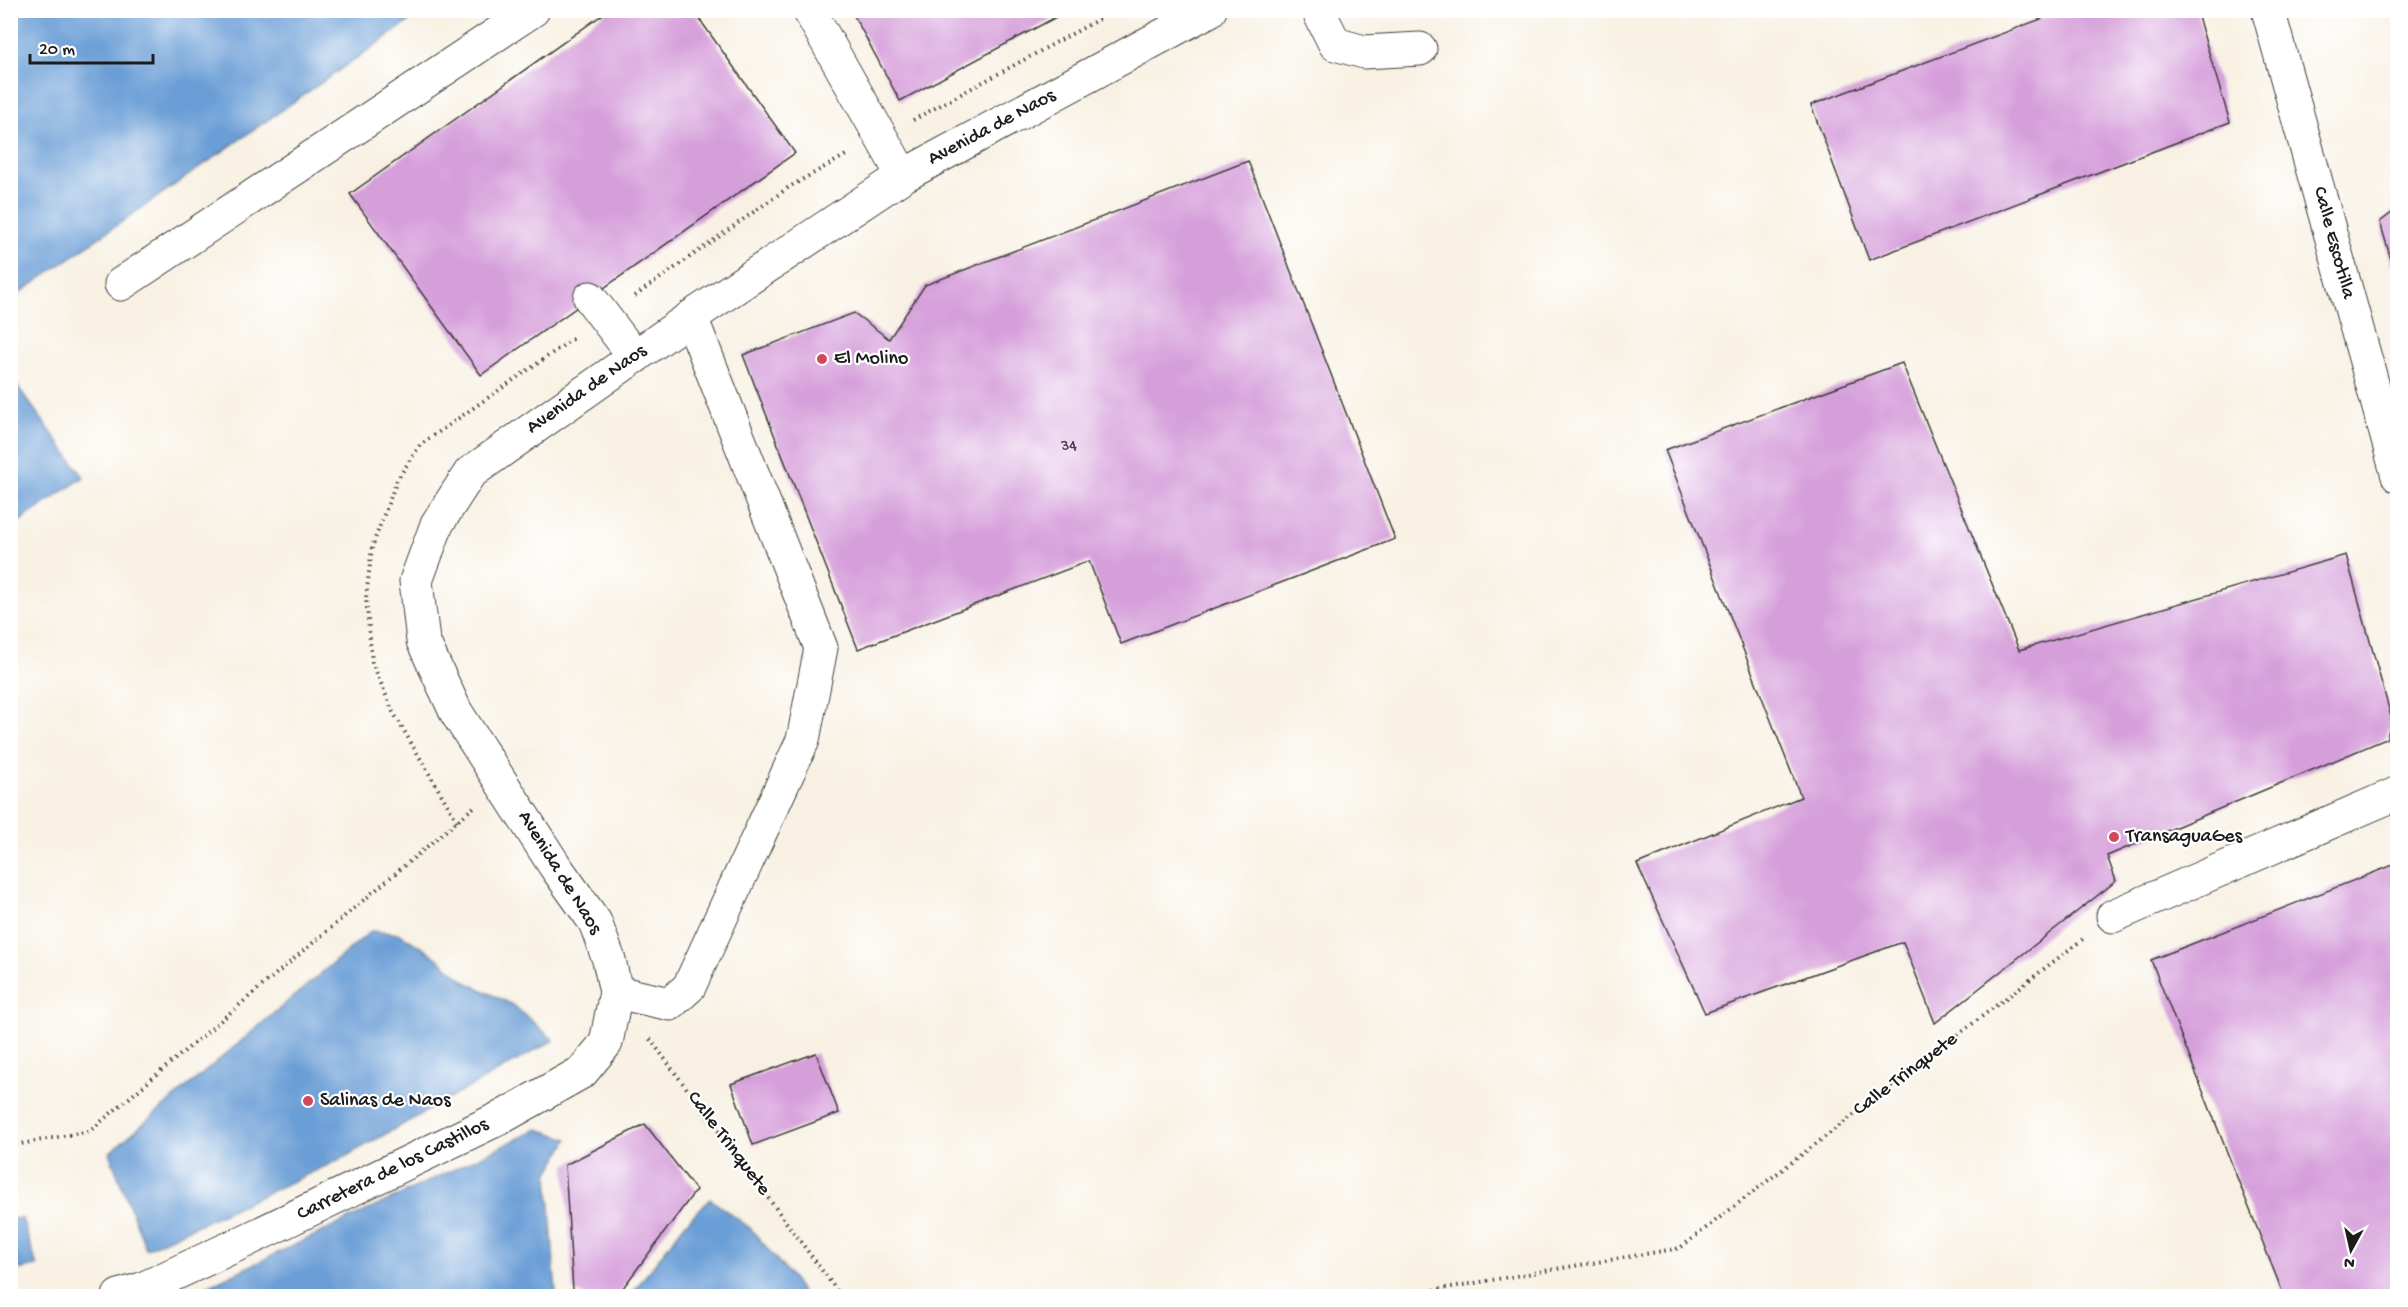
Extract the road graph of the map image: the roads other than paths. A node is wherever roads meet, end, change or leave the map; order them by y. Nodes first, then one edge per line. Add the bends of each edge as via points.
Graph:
1 (533, 10) edge
2 (809, 10) edge
3 (1210, 10) edge
4 (1318, 10) edge
5 (2268, 10) edge
6 (1420, 49) dead end
7 (903, 176) junction
8 (121, 284) dead end
9 (590, 298) dead end
10 (691, 317) junction
11 (635, 357) junction
12 (2397, 476) edge
13 (2397, 793) edge
14 (2113, 916) road end
15 (616, 992) junction
16 (119, 1296) edge

1 - 8 main road
2 - 7 main road
3 - 7 main road, Avenida de Naos
4 - 6 main road via 1335,44 1364,52
5 - 12 main road, Calle Escotilla
7 - 10 main road, Avenida de Naos
9 - 11 main road
10 - 11 main road, Avenida de Naos
10 - 15 main road via 822,648 803,740 689,987 670,1004
11 - 15 main road, Avenida de Naos via 470,473 437,524 417,581 423,641 456,711 595,922
13 - 14 main road
15 - 16 main road, Carretera de los Castillos via 606,1043 582,1072 504,1116 245,1241

